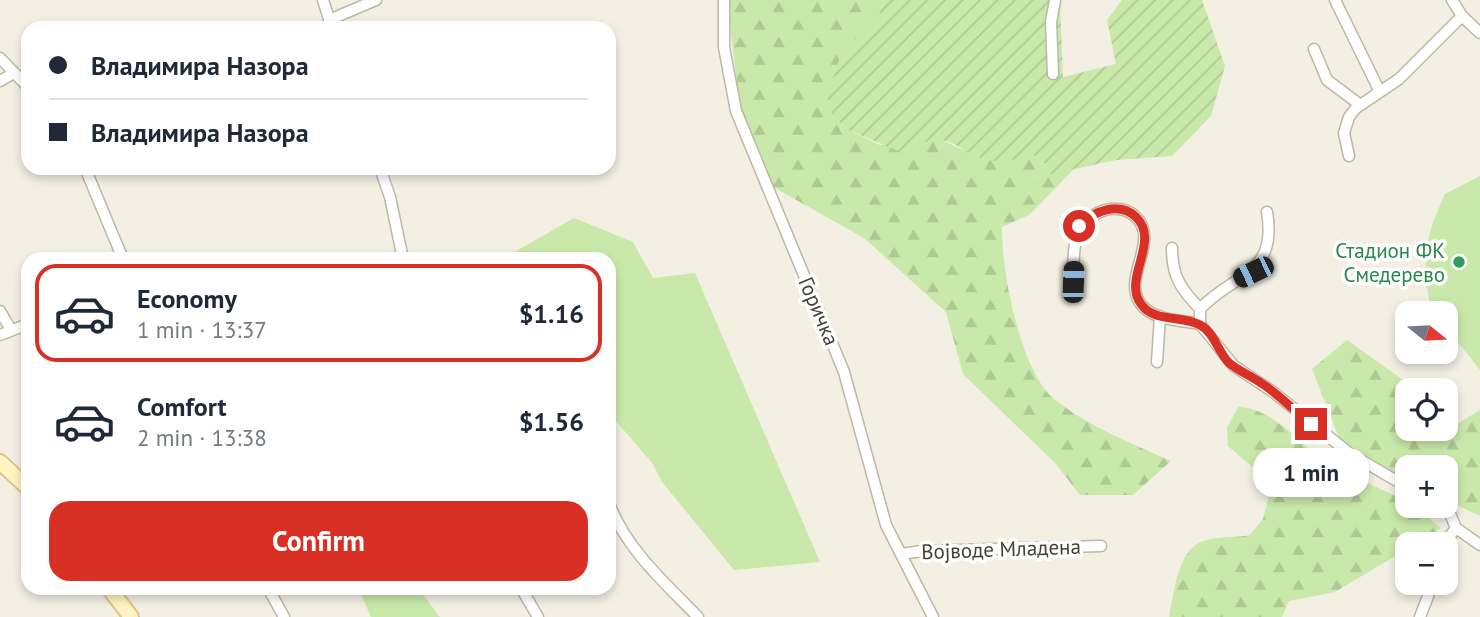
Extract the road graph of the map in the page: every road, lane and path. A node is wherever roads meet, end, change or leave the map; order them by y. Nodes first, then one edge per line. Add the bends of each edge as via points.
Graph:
1 (323, 0) edge
2 (376, 0) edge
3 (724, 0) edge
4 (1055, 0) edge
5 (1335, 0) edge
6 (1452, 0) edge
7 (1462, 16) junction
8 (329, 21) edge
9 (336, 21) edge
10 (1480, 33) edge
11 (1314, 48) dead end
12 (0, 58) edge
13 (14, 73) junction
14 (1053, 74) dead end
15 (21, 80) edge
16 (0, 81) edge
17 (1380, 92) junction
18 (1359, 104) junction
19 (1349, 156) dead end
20 (88, 175) edge
21 (382, 175) edge
22 (1267, 212) dead end
23 (1172, 248) dead end
24 (120, 252) edge
25 (402, 252) edge
26 (1073, 282) dead end
27 (1200, 309) junction
28 (0, 311) edge
29 (1160, 316) junction
30 (1200, 324) junction
31 (21, 326) edge
32 (11, 330) junction
33 (0, 335) edge
34 (1157, 362) dead end
35 (0, 462) edge
36 (1395, 479) edge
37 (21, 482) edge
38 (1452, 518) edge
39 (616, 520) edge
40 (1456, 528) junction
41 (1453, 532) edge
42 (1480, 545) edge
43 (1101, 546) dead end
44 (901, 554) junction
45 (114, 595) edge
46 (272, 595) edge
47 (525, 595) edge
48 (1428, 595) edge
49 (131, 617) edge
50 (284, 617) edge
51 (538, 617) edge
52 (698, 617) edge
53 (933, 617) edge
54 (1420, 617) edge

1 - 8 street
2 - 9 street
3 - 44 street, Горичка via 724,47 736,111 835,347 878,501
4 - 14 street
5 - 17 street
6 - 7 street
7 - 10 street
7 - 17 street
11 - 18 street via 1327,80
12 - 13 street
13 - 15 street
13 - 16 street
17 - 18 street
18 - 19 street via 1344,133
20 - 24 street
21 - 25 street
22 - 27 street via 1268,240 1256,268
23 - 27 street via 1178,285
26 - 29 street via 1079,226 1100,212 1124,210 1136,217 1144,234 1137,299 1148,312
27 - 30 street
28 - 32 street
29 - 30 street
29 - 34 street
30 - 36 street via 1234,366 1349,453
31 - 32 street
32 - 33 street
35 - 37 main road
38 - 40 street
39 - 52 street via 636,552
40 - 41 street
40 - 42 street
43 - 44 street, Војводе Младена
44 - 53 street, Горичка
45 - 49 main road
46 - 50 street
47 - 51 street
48 - 54 street

